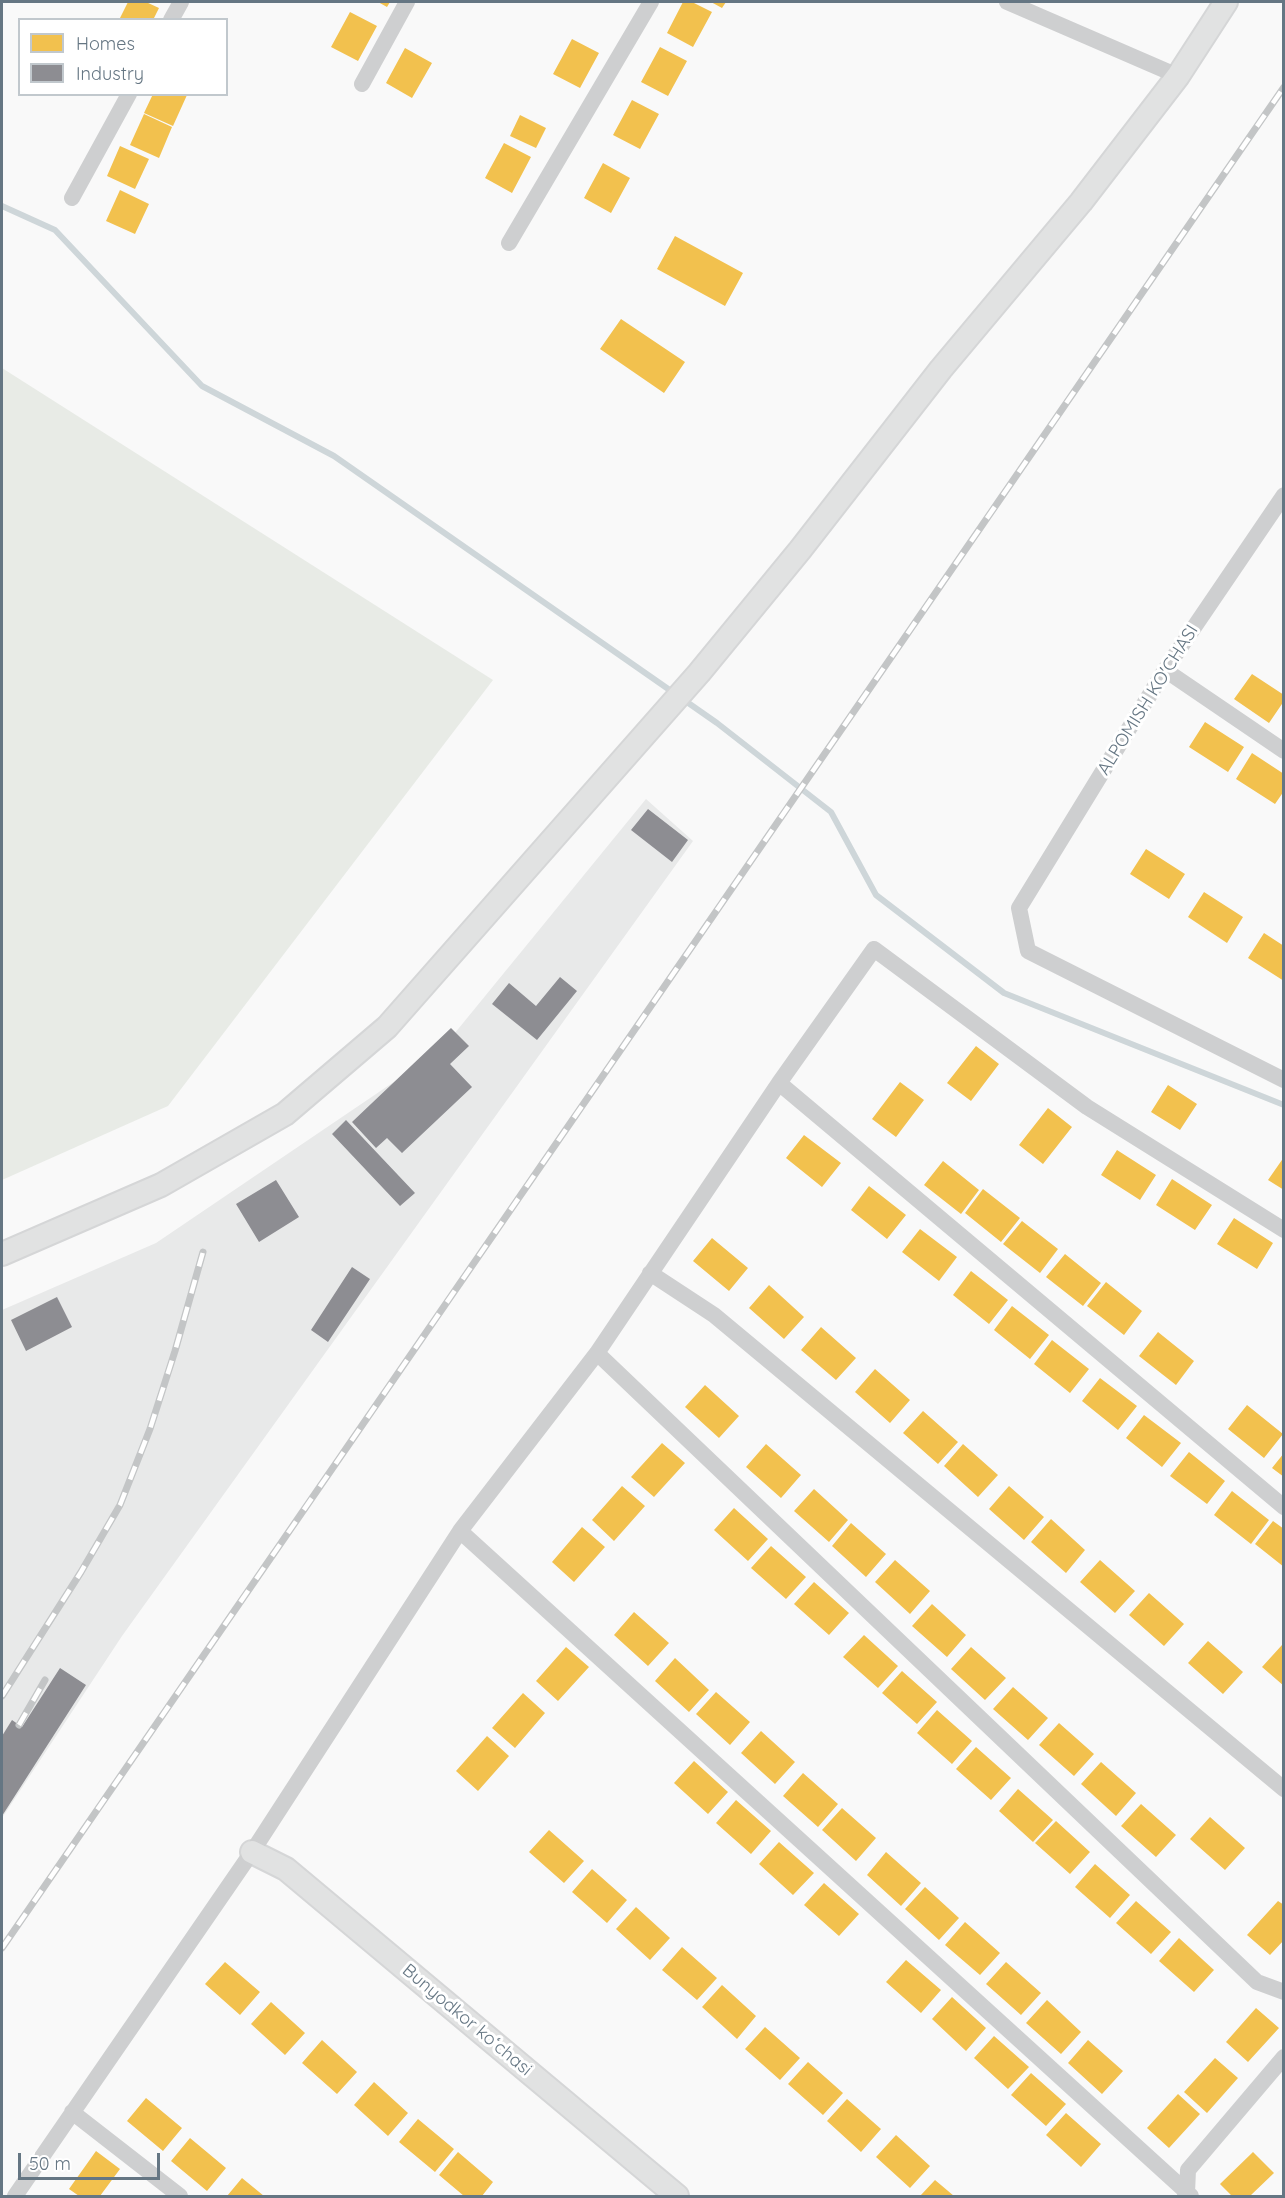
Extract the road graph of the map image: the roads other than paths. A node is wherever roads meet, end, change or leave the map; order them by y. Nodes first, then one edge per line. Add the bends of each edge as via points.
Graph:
1 (181, 2) edge
2 (407, 2) edge
3 (651, 2) edge
4 (1007, 2) edge
5 (1226, 2) edge
6 (172, 18) edge
7 (1178, 76) junction
8 (362, 84) dead end
9 (128, 96) edge
10 (72, 198) dead end
11 (509, 243) dead end
12 (1281, 503) edge
13 (1165, 670) junction
14 (1284, 752) edge
15 (1284, 1080) edge
16 (779, 1083) junction
17 (1284, 1230) edge
18 (2, 1254) edge
19 (650, 1272) junction
20 (597, 1353) junction
21 (1284, 1507) edge
22 (460, 1531) junction
23 (1284, 1789) edge
24 (252, 1852) junction
25 (1284, 1992) edge
26 (1284, 2057) edge
27 (72, 2112) junction
28 (1188, 2195) edge
29 (15, 2196) edge
30 (180, 2196) edge
31 (677, 2196) edge

1 - 6 street
2 - 8 street
3 - 11 street
4 - 7 street
5 - 7 main road
7 - 18 main road via 1081,202 941,369 800,550 660,720 387,1027 285,1114 161,1185
9 - 10 street
12 - 13 street, ALPOMISH KO'CHASI
13 - 14 street
13 - 15 street, ALPOMISH KO'CHASI via 1019,908 1028,951
16 - 17 street via 874,948 1087,1107
16 - 19 street
16 - 21 street
19 - 20 street
19 - 23 street via 714,1315
20 - 22 street
20 - 25 street via 1257,1982
22 - 24 street
22 - 28 street
24 - 27 street
24 - 31 main road, Bunyodkor koʻchasi via 286,1869
26 - 28 street via 1188,2170
27 - 29 street
27 - 30 street

